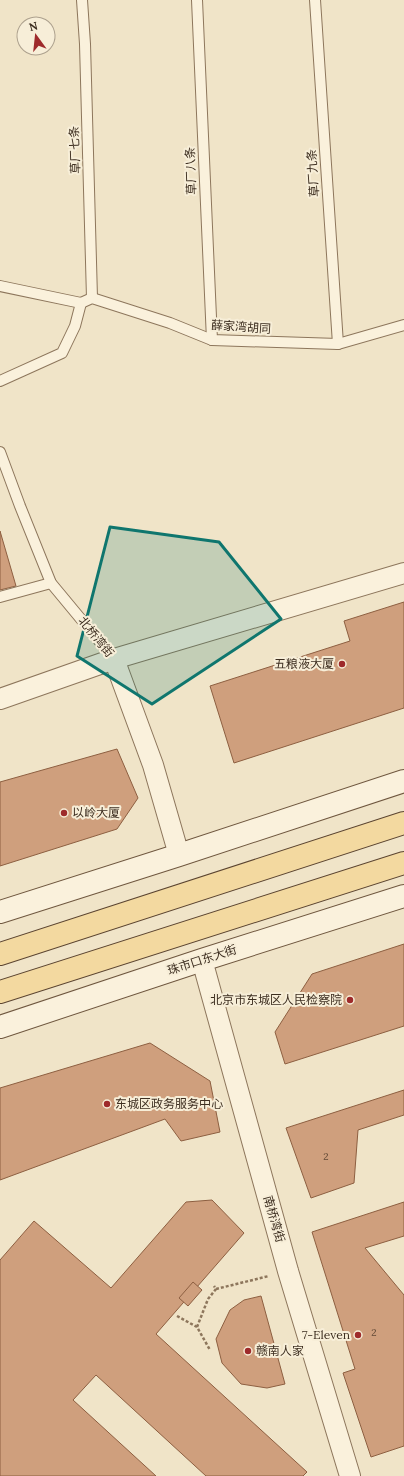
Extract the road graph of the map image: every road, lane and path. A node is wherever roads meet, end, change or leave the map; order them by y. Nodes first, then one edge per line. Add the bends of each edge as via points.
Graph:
1 (82, 0) edge
2 (197, 0) edge
3 (315, 0) edge
4 (0, 286) edge
5 (92, 298) junction
6 (81, 303) junction
7 (404, 325) edge
8 (212, 340) junction
9 (338, 344) junction
10 (0, 380) edge
11 (0, 452) edge
12 (404, 573) edge
13 (51, 583) junction
14 (0, 597) edge
15 (114, 659) junction
16 (0, 699) edge
17 (404, 781) edge
18 (404, 823) edge
19 (179, 855) junction
20 (404, 863) edge
21 (404, 896) edge
22 (0, 912) edge
23 (0, 954) edge
24 (202, 960) junction
25 (0, 992) edge
26 (0, 1027) edge
27 (288, 1271) junction
28 (177, 1316) dead end
29 (197, 1327) junction
30 (210, 1350) dead end
31 (350, 1476) edge

1 - 5 lane, 草厂七条
2 - 8 lane, 草厂八条
3 - 9 lane, 草厂九条
4 - 6 lane
5 - 6 lane
5 - 8 lane, 薛家湾胡同 via 170,323
6 - 10 lane via 75,326 62,353
7 - 9 lane, 薛家湾胡同
8 - 9 lane, 薛家湾胡同
11 - 13 lane, 北桥湾街
12 - 15 street
13 - 14 lane
13 - 15 lane, 北桥湾街
15 - 16 street
15 - 19 street, 北桥湾街 via 153,765
17 - 19 street
18 - 23 main road
19 - 22 street
20 - 25 main road
21 - 24 street, 珠市口东大街
24 - 26 street, 珠市口东大街
24 - 27 street, 南桥湾街
27 - 29 path via 215,1287
27 - 31 street, 南桥湾街
28 - 29 path
29 - 30 path

